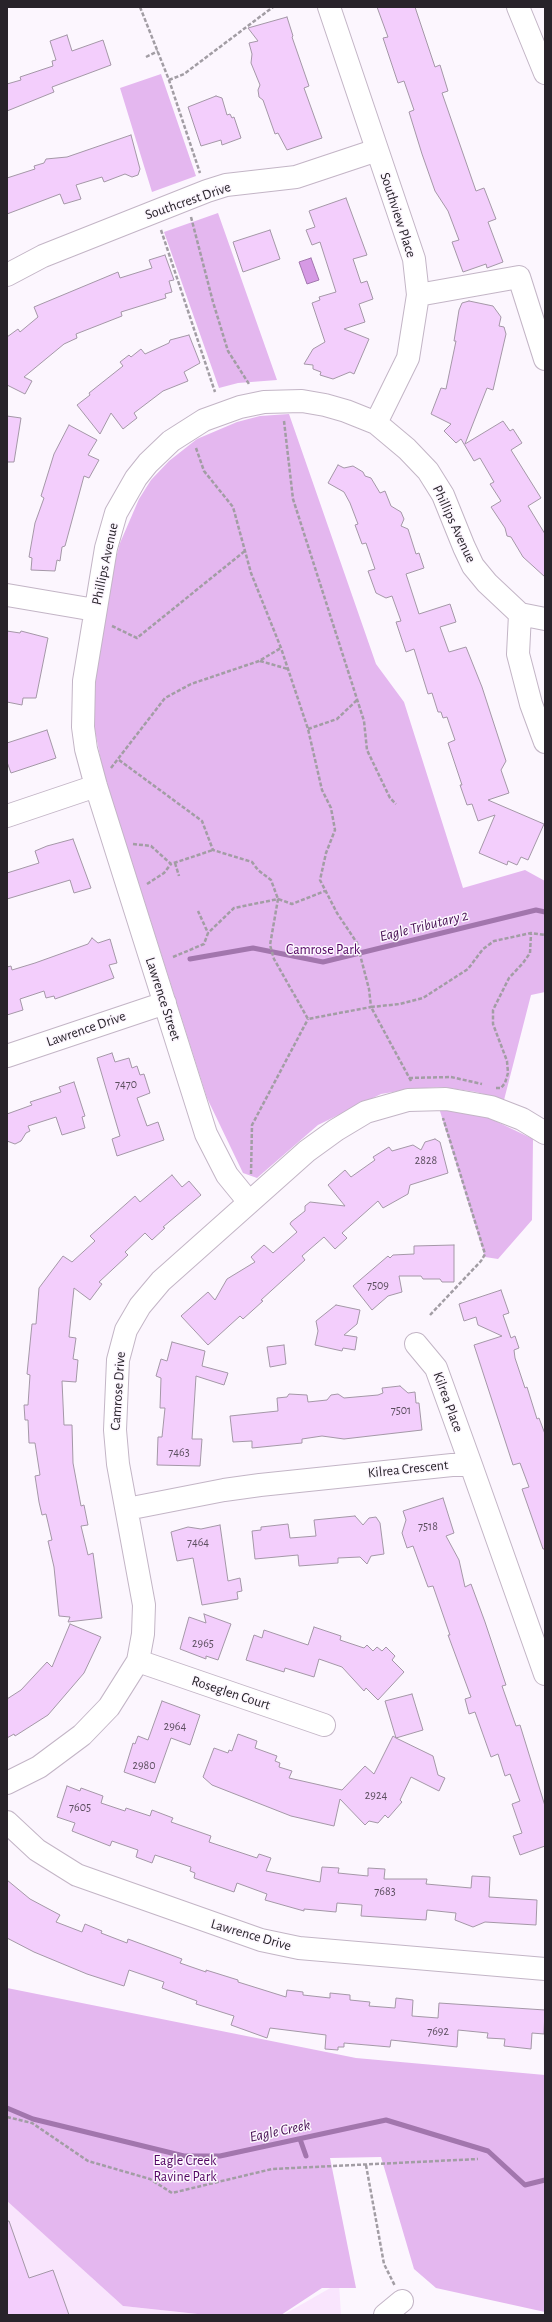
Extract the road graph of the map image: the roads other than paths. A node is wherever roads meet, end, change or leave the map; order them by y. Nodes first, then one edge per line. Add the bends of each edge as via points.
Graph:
1 (329, 7) edge
2 (518, 7) edge
3 (545, 73) edge
4 (377, 150) junction
5 (7, 275) edge
6 (418, 295) junction
7 (545, 359) edge
8 (376, 423) junction
9 (7, 595) edge
10 (95, 610) junction
11 (520, 614) junction
12 (545, 620) edge
13 (545, 742) edge
14 (102, 778) junction
15 (7, 816) edge
16 (165, 1003) junction
17 (7, 1056) edge
18 (545, 1133) edge
19 (249, 1202) junction
20 (416, 1344) dead end
21 (471, 1465) junction
22 (127, 1509) junction
23 (138, 1661) junction
24 (545, 1674) edge
25 (324, 1725) dead end
26 (7, 1783) edge
27 (7, 1822) edge
28 (545, 1969) edge
29 (402, 2300) road end
30 (385, 2315) edge

1 - 4 street, Southview Place
2 - 3 street
4 - 5 street, Southcrest Drive via 296,177 226,185 207,191 44,256
4 - 6 street, Southview Place via 414,259
6 - 7 street via 519,277
6 - 8 street, Southview Place via 408,358
8 - 10 street, Phillips Avenue via 346,410 325,405 302,401 264,402 222,413 189,429 171,441 148,463 125,495 110,532
8 - 11 street, Phillips Avenue via 428,471 443,495 474,566 487,583
9 - 10 street
10 - 14 street, Phillips Avenue via 82,703 85,742
11 - 12 street, Phillips Avenue
11 - 13 street via 518,654 531,704
14 - 15 street
14 - 16 street, Lawrence Street
16 - 17 street, Lawrence Drive
16 - 19 street, Lawrence Street via 206,1134 227,1175
18 - 19 street, Camrose Drive via 522,1119 491,1107 446,1099 420,1098 380,1106 355,1117 323,1138
19 - 22 street, Camrose Drive via 161,1281 140,1306 126,1330 118,1360 115,1430 118,1464
20 - 21 street, Kilrea Place via 436,1368
21 - 22 street, Kilrea Crescent via 260,1485
21 - 24 street
22 - 23 street, Camrose Drive via 144,1605 143,1634
23 - 25 street, Roseglen Court
23 - 26 street, Camrose Drive via 109,1707 82,1735 39,1767
27 - 28 street, Lawrence Drive via 37,1850 77,1876 261,1940 299,1948
29 - 30 street

